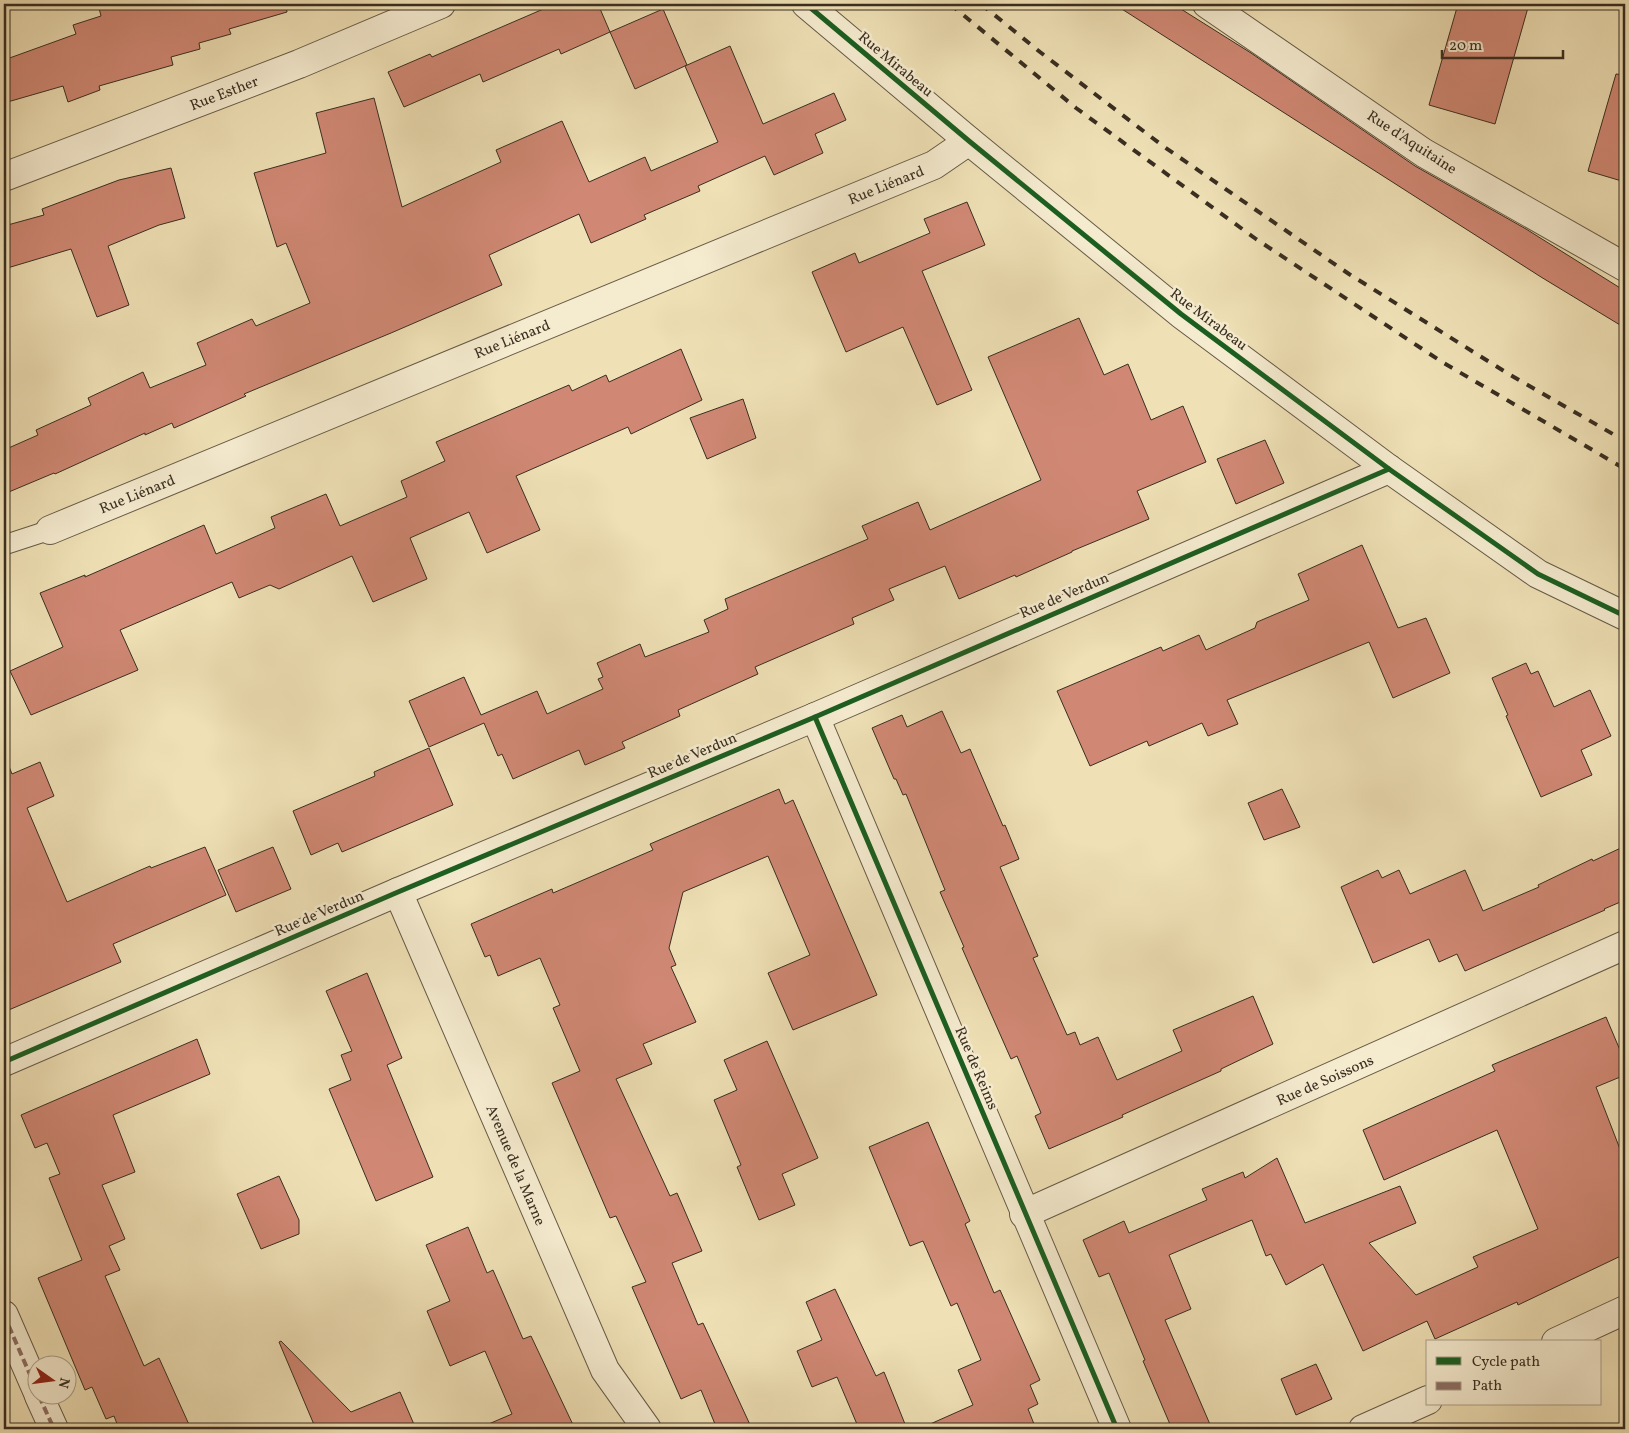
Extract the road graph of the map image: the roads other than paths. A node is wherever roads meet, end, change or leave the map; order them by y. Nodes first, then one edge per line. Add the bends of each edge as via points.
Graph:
1 (441, 4) edge
2 (806, 4) edge
3 (1207, 4) edge
4 (969, 141) junction
5 (4, 177) edge
6 (1625, 267) edge
7 (1389, 469) junction
8 (50, 530) joint
9 (4, 545) edge
10 (1625, 616) edge
11 (815, 717) junction
12 (398, 892) junction
13 (1625, 945) edge
14 (4, 1062) edge
15 (1024, 1214) junction
16 (1625, 1310) edge
17 (4, 1316) edge
18 (1560, 1340) edge
19 (28, 1371) edge
20 (1426, 1401) edge
21 (43, 1406) edge
22 (54, 1429) edge
23 (646, 1429) edge
24 (1117, 1429) edge
25 (1362, 1429) edge

1 - 5 street, Rue Esther via 299,64
2 - 4 street, Rue Mirabeau
3 - 6 street, Rue d'Aquitaine via 1424,153
4 - 7 street, Rue Mirabeau via 1180,314
4 - 8 street, Rue Liénard via 934,165
7 - 10 street, Rue Mirabeau via 1538,574
7 - 11 street, Rue de Verdun
8 - 9 lane
11 - 12 street, Rue de Verdun
11 - 15 street, Rue de Reims
12 - 14 street, Rue de Verdun
12 - 23 street, Avenue de la Marne via 605,1370
13 - 15 street, Rue de Soissons
15 - 24 street, Rue de Reims
16 - 18 street
17 - 19 street
20 - 25 street
21 - 22 street

